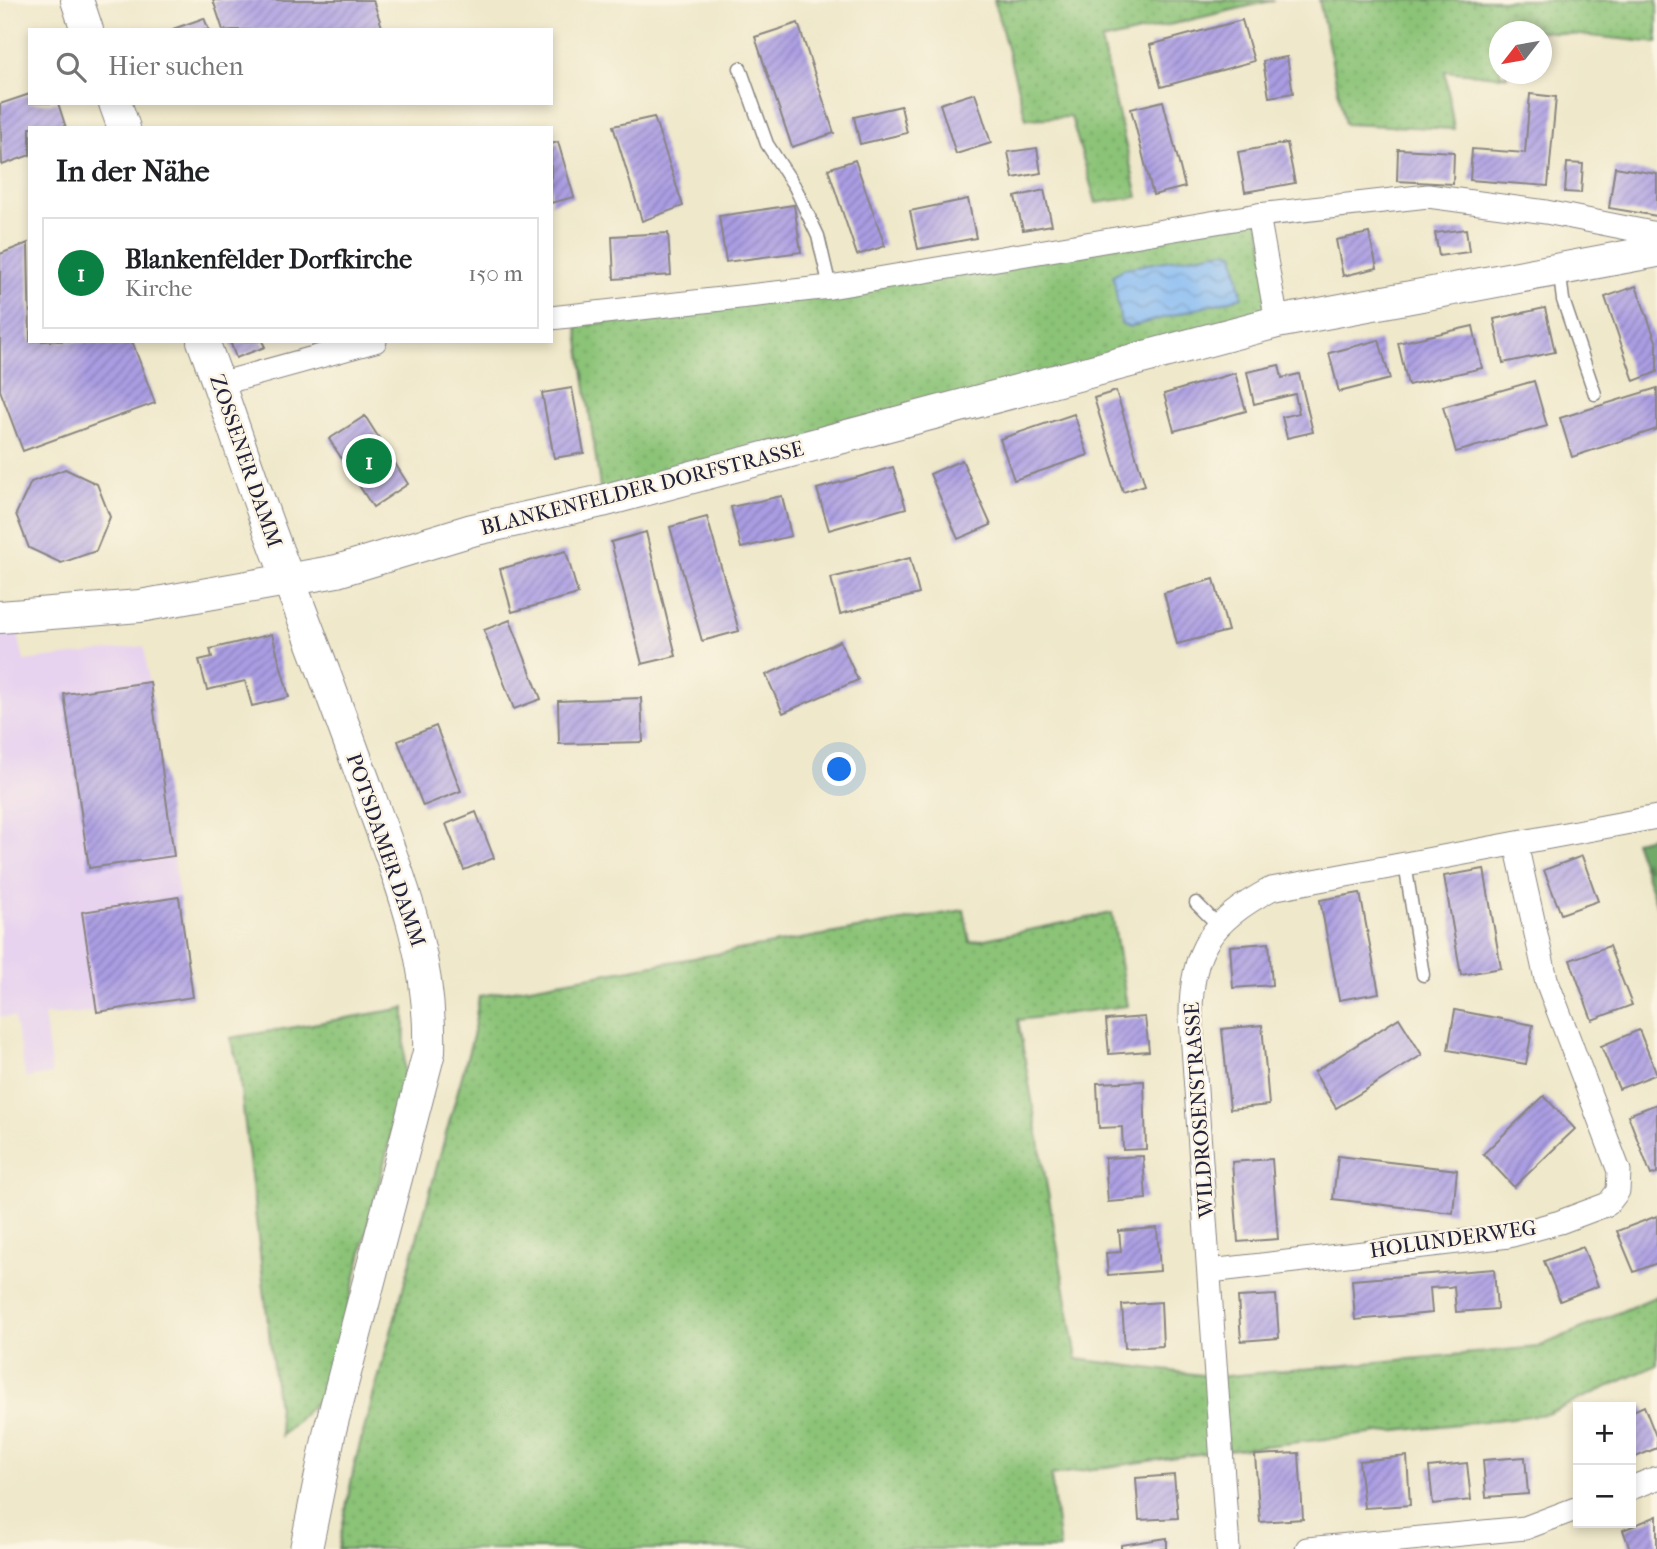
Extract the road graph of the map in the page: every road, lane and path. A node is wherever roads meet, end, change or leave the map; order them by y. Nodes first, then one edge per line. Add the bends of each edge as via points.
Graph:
1 (76, 0) edge
2 (86, 28) edge
3 (740, 68) dead end
4 (116, 105) edge
5 (123, 126) edge
6 (1258, 215) junction
7 (1657, 234) edge
8 (1657, 251) edge
9 (1559, 268) junction
10 (830, 287) junction
11 (553, 318) edge
12 (1278, 322) junction
13 (204, 343) edge
14 (368, 343) edge
15 (219, 384) junction
16 (1595, 394) dead end
17 (289, 581) junction
18 (0, 617) edge
19 (1657, 817) edge
20 (1516, 844) junction
21 (1405, 864) junction
22 (1196, 903) dead end
23 (1219, 926) junction
24 (1423, 975) dead end
25 (1210, 1272) junction
26 (1657, 1478) edge
27 (1636, 1486) edge
28 (1573, 1510) edge
29 (306, 1549) edge
30 (1228, 1549) edge
31 (1307, 1549) edge

1 - 2 main road
3 - 10 lane via 767,144 795,187 818,236
4 - 5 main road
6 - 7 street via 1428,196 1546,212
6 - 10 street
6 - 12 street
8 - 9 main road, BLANKENFELDER DORFSTRASSE
9 - 12 main road, BLANKENFELDER DORFSTRASSE
9 - 16 lane via 1563,300
10 - 11 street
12 - 17 main road, BLANKENFELDER DORFSTRASSE
13 - 15 main road, ZOSSENER DAMM
14 - 15 street
15 - 17 main road, ZOSSENER DAMM
17 - 18 main road, BLANKENFELDER DORFSTRASSE via 140,606
17 - 29 main road, POTSDAMER DAMM via 422,950 430,1008 429,1052 330,1430
19 - 20 street, WILDROSENSTRASSE
20 - 21 street, WILDROSENSTRASSE
20 - 25 street, HOLUNDERWEG via 1545,979 1619,1171 1618,1191 1608,1204 1509,1236
21 - 23 street, WILDROSENSTRASSE via 1271,889 1243,904
21 - 24 lane
22 - 23 lane
23 - 25 street, WILDROSENSTRASSE via 1203,946 1190,984
25 - 30 street, WILDROSENSTRASSE
26 - 27 street
28 - 31 street via 1525,1528

